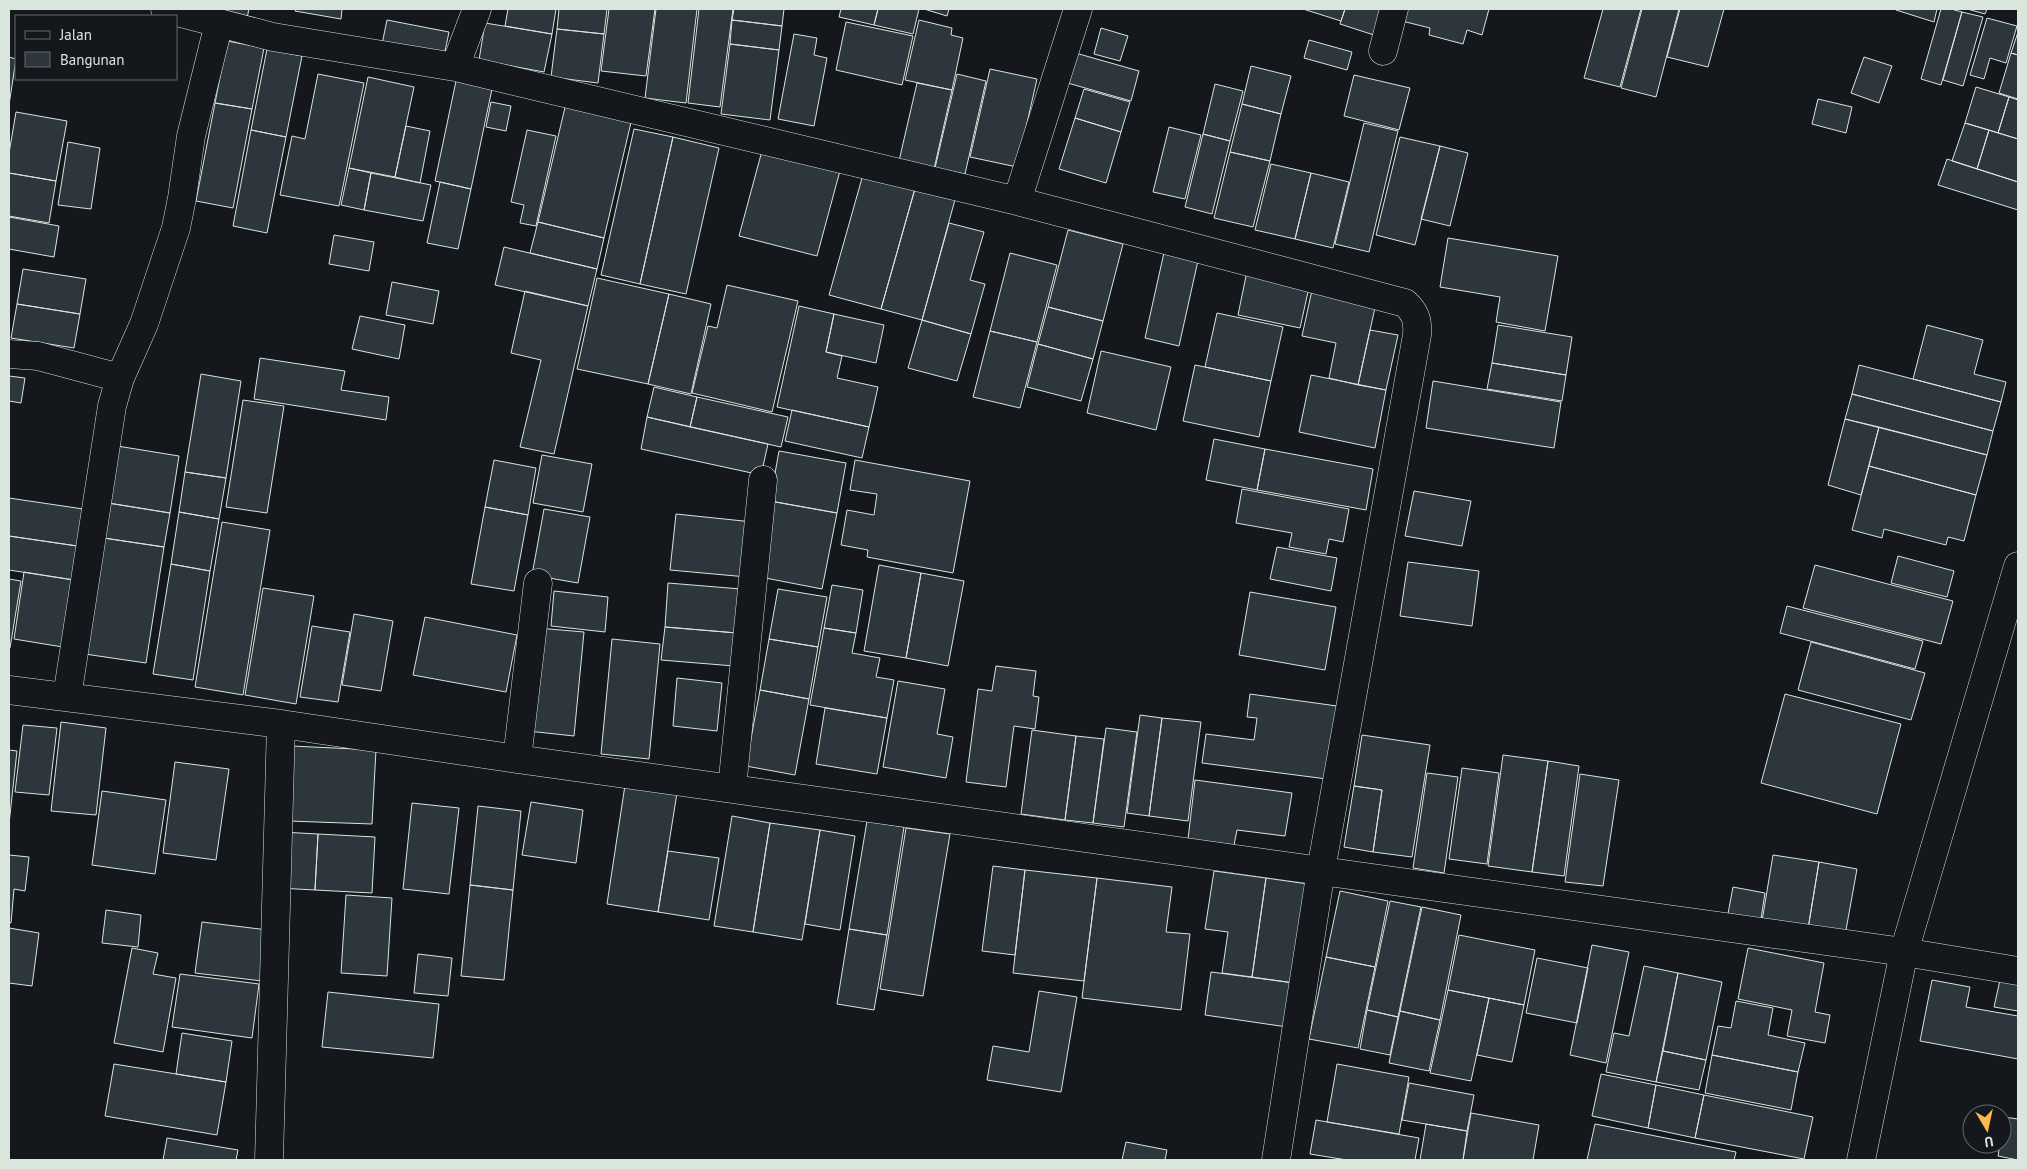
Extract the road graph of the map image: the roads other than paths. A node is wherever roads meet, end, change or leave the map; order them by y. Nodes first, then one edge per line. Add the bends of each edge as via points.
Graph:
1 (165, 9) edge
2 (477, 9) edge
3 (1078, 9) edge
4 (1394, 9) edge
5 (219, 23) junction
6 (1383, 51) dead end
7 (455, 67) junction
8 (1017, 201) junction
9 (9, 354) edge
10 (120, 378) junction
11 (763, 480) dead end
12 (2018, 566) edge
13 (538, 583) dead end
14 (9, 690) edge
15 (67, 698) junction
16 (281, 724) junction
17 (517, 759) junction
18 (732, 788) junction
19 (1321, 870) junction
20 (1904, 952) junction
21 (2018, 971) edge
22 (269, 1160) edge
23 (1276, 1160) edge
24 (1861, 1160) edge

1 - 5 street
2 - 7 street
3 - 8 street
4 - 6 street
5 - 7 street via 272,37
5 - 10 street via 191,136 176,228 144,324
7 - 8 street
8 - 19 street via 1406,303 1415,312 1417,335
9 - 10 street via 38,356
10 - 15 street via 112,406
11 - 18 street
12 - 20 street
13 - 17 street
14 - 15 street
15 - 16 street
16 - 17 street
16 - 22 street
17 - 18 street
18 - 19 street
19 - 20 street
19 - 23 street
20 - 21 street
20 - 24 street

